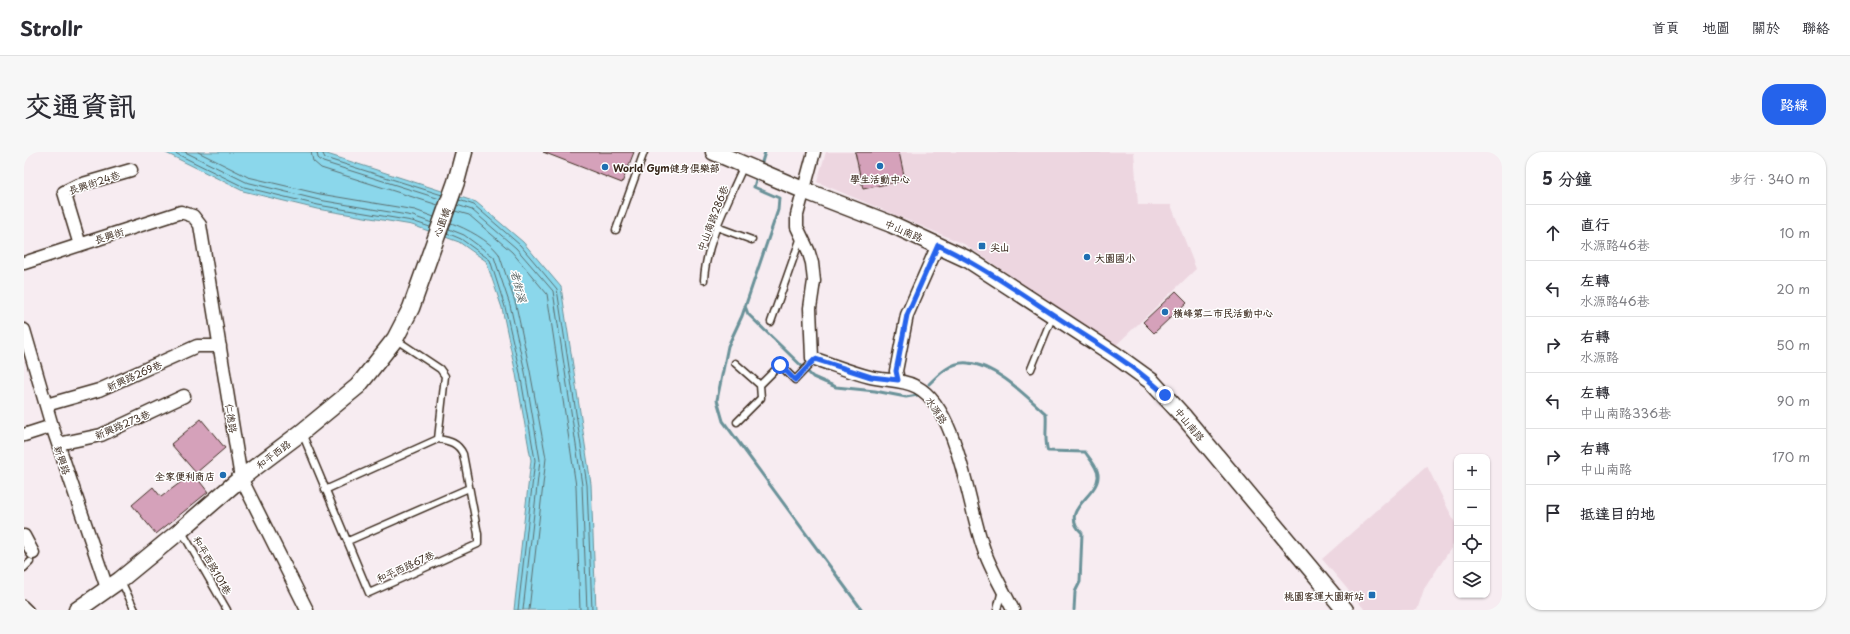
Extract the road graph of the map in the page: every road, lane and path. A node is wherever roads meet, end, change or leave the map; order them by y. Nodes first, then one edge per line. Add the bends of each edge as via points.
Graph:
1 (464, 152) edge
2 (644, 152) edge
3 (714, 152) edge
4 (814, 152) edge
5 (744, 164) junction
6 (131, 170) dead end
7 (802, 190) junction
8 (193, 216) joint
9 (717, 227) junction
10 (616, 230) dead end
11 (801, 236) junction
12 (752, 240) dead end
13 (80, 245) junction
14 (938, 245) junction
15 (24, 263) edge
16 (426, 263) joint
17 (704, 280) dead end
18 (1053, 315) junction
19 (772, 322) dead end
20 (24, 330) edge
21 (395, 339) junction
22 (220, 346) junction
23 (813, 362) junction
24 (735, 363) dead end
25 (1031, 369) dead end
26 (898, 380) junction
27 (760, 385) junction
28 (184, 396) dead end
29 (46, 405) junction
30 (737, 422) dead end
31 (52, 426) junction
32 (302, 432) junction
33 (24, 435) edge
34 (438, 439) junction
35 (58, 444) junction
36 (241, 478) junction
37 (469, 488) junction
38 (325, 490) junction
39 (181, 530) junction
40 (24, 536) edge
41 (348, 541) junction
42 (31, 558) joint
43 (24, 568) edge
44 (120, 580) junction
45 (107, 588) junction
46 (1003, 589) junction
47 (24, 604) edge
48 (30, 610) edge
49 (77, 610) edge
50 (135, 610) edge
51 (227, 610) edge
52 (307, 610) edge
53 (997, 610) edge
54 (1013, 610) edge
55 (1345, 610) edge

1 - 16 main road, 心園橋 via 456,182
2 - 10 lane
3 - 5 main road, 中山南路
4 - 7 street
5 - 7 main road, 中山南路
5 - 9 lane, 中山南路286巷
6 - 13 street, 長興街24巷 via 64,192
7 - 11 street via 797,215 797,228
7 - 14 main road, 中山南路
8 - 13 street, 長興街 via 181,212
8 - 22 street, 仁德路 via 200,224
9 - 12 lane
9 - 17 lane, 中山南路286巷 via 704,269
11 - 19 lane
11 - 23 street via 812,263 814,281 810,308
13 - 15 street, 長興街
14 - 18 main road, 中山南路 via 969,260
14 - 26 street via 907,315 896,371
16 - 21 main road, 和平西路 via 411,308
18 - 25 lane
18 - 55 main road, 中山南路 via 1151,381 1165,395
20 - 29 street, 新興路
21 - 32 main road, 和平西路 via 358,386
21 - 34 lane via 440,369 445,376
22 - 29 street, 新興路269巷 via 197,346 100,390
22 - 36 street, 仁德路
23 - 26 street, 水源路 via 871,377
23 - 27 lane via 795,380 780,365
24 - 27 lane
26 - 46 street, 水源路 via 927,394 947,424 956,446 983,548
27 - 30 lane via 761,398
28 - 35 street, 新興路273巷 via 101,435
29 - 31 street, 新興路
31 - 33 street
31 - 35 street, 新興路
32 - 36 main road, 和平西路
32 - 38 lane, 和平西路67巷
34 - 37 lane via 451,442 460,448
34 - 38 lane
35 - 45 street, 新興路
36 - 39 main road, 和平西路
36 - 52 street, 仁德路
37 - 41 lane
37 - 41 lane, 和平西路67巷 via 478,544 368,593
38 - 41 lane, 和平西路67巷
39 - 44 main road, 和平西路
39 - 51 lane, 和平西路101巷
40 - 42 street
42 - 43 lane
44 - 45 main road, 和平西路
44 - 50 lane
45 - 49 main road, 和平西路
46 - 53 lane
46 - 54 street, 水源路
47 - 48 lane

